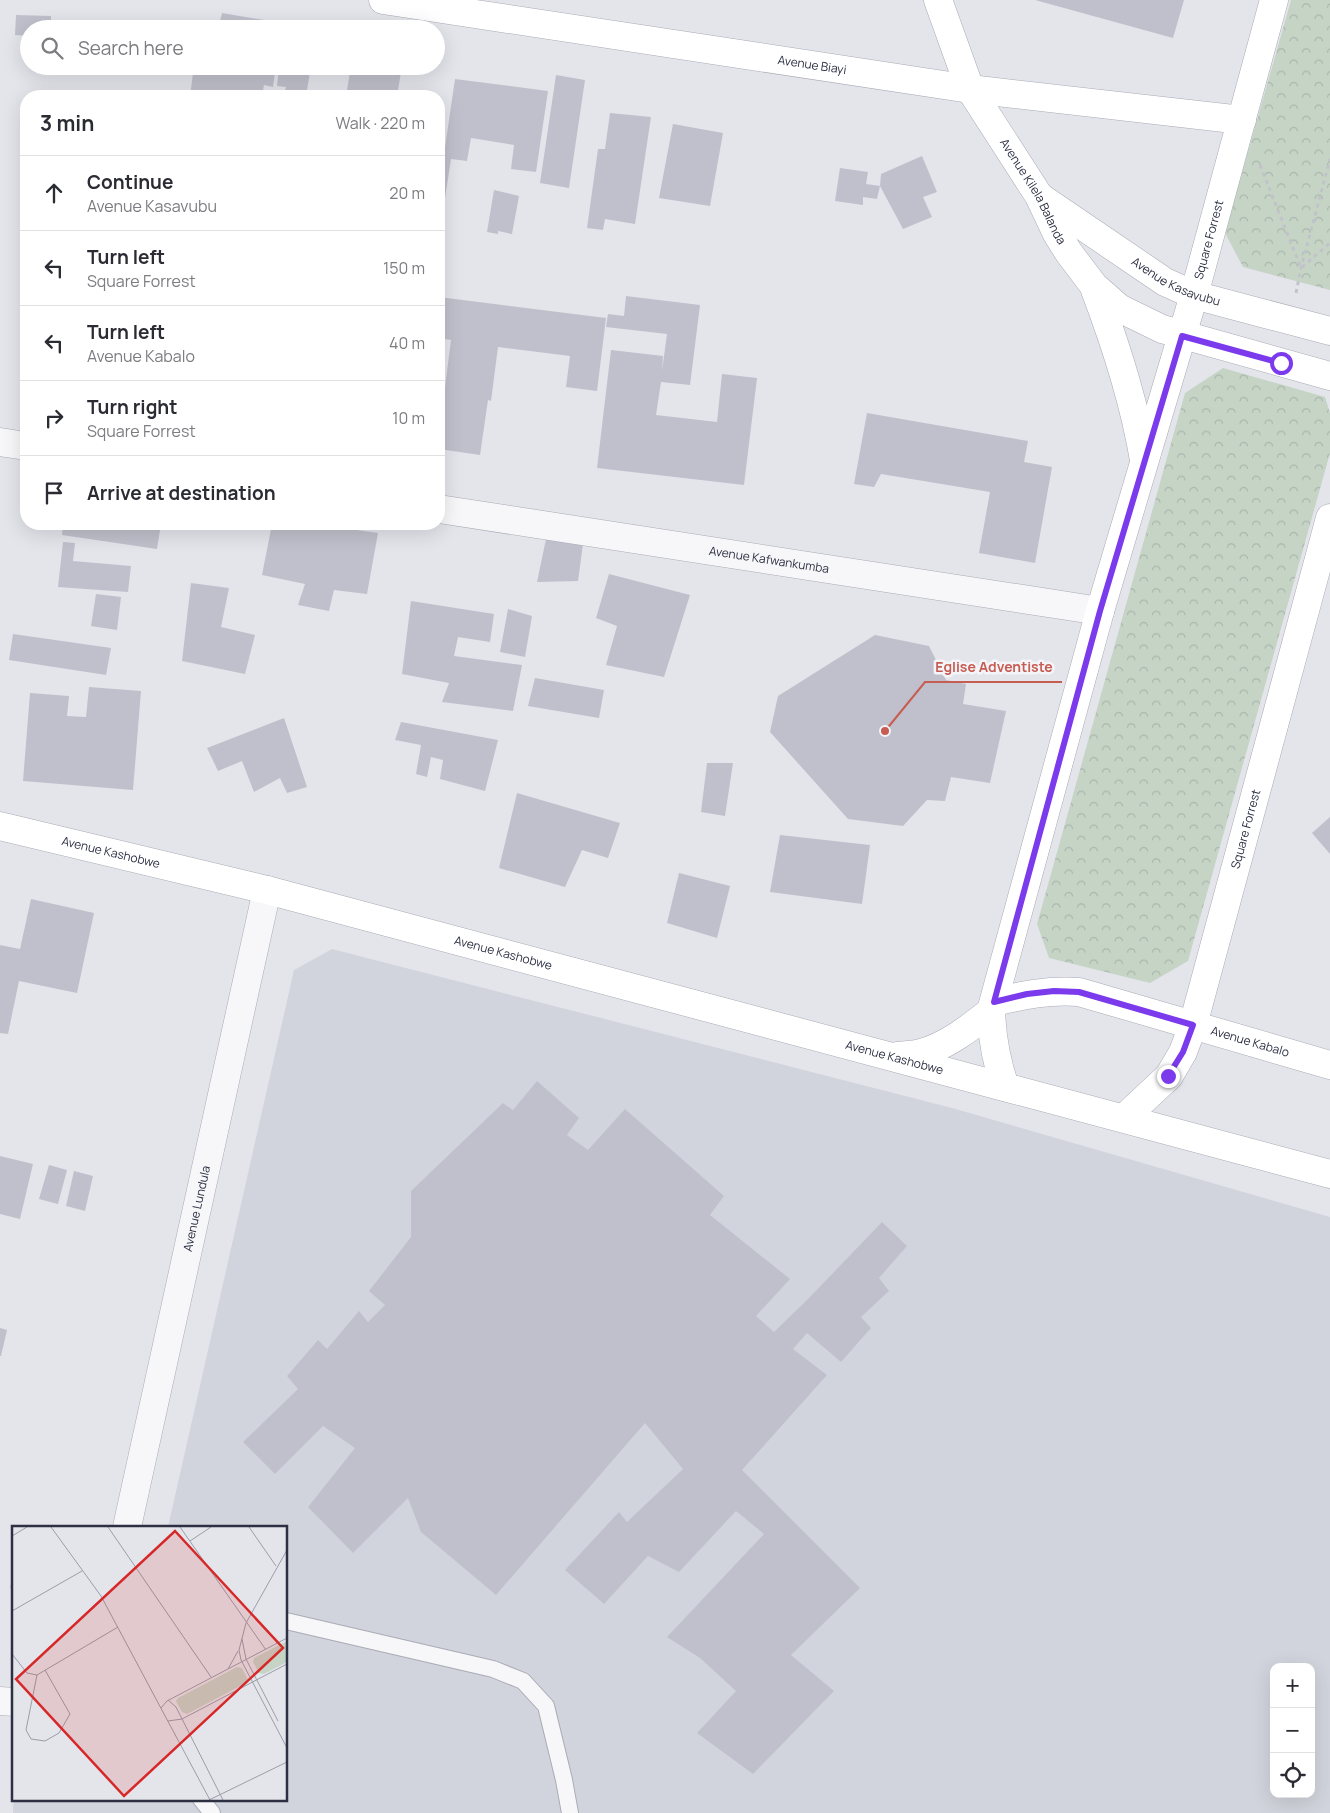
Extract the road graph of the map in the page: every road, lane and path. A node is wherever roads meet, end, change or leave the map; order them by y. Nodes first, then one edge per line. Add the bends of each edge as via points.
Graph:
1 (384, 0) edge
2 (938, 0) edge
3 (1274, 0) edge
4 (970, 89) junction
5 (1242, 120) junction
6 (1330, 159) edge
7 (1039, 196) junction
8 (1330, 243) edge
9 (1301, 268) junction
10 (1094, 286) junction
11 (1194, 295) junction
12 (1290, 321) junction
13 (1330, 331) edge
14 (1182, 336) junction
15 (1330, 376) edge
16 (0, 442) edge
17 (20, 445) edge
18 (1145, 464) junction
19 (445, 510) edge
20 (1330, 518) edge
21 (1100, 611) junction
22 (0, 826) edge
23 (267, 890) junction
24 (992, 1007) junction
25 (1193, 1025) junction
26 (894, 1057) junction
27 (1330, 1065) edge
28 (1005, 1087) junction
29 (1124, 1118) junction
30 (1330, 1174) edge
31 (127, 1526) edge
32 (288, 1621) edge
33 (202, 1800) edge
34 (212, 1813) edge
35 (570, 1813) edge

1 - 4 street, Avenue Biayi
2 - 4 street, Avenue Kilela Balanda
3 - 5 street, Square Forrest
4 - 5 street, Avenue Biayi
4 - 7 street, Avenue Kilela Balanda
5 - 9 path
5 - 11 street, Square Forrest
6 - 9 path
7 - 10 street, Avenue Kilela Balanda via 1065,247
7 - 11 street, Avenue Kasavubu via 1159,278
8 - 9 path
9 - 12 path
10 - 14 street, Avenue Kilela Balanda via 1119,308 1140,320
10 - 18 street via 1112,332
11 - 12 street, Avenue Kasavubu
11 - 14 street, Square Forrest
12 - 13 street, Avenue Kasavubu
14 - 15 street
14 - 18 street, Square Forrest
16 - 17 street
18 - 21 street, Square Forrest
19 - 21 street, Avenue Kafwankumba
20 - 25 street, Square Forrest
21 - 24 street, Square Forrest
22 - 23 street, Avenue Kashobwe
23 - 26 street, Avenue Kashobwe
23 - 31 street, Avenue Lundula
24 - 25 street, Avenue Kabalo via 1027,994 1079,992
24 - 26 street via 969,1029 942,1044 922,1053
24 - 28 street, Square Forrest via 993,1043
25 - 27 street, Avenue Kabalo
25 - 29 street, Square Forrest via 1183,1052 1168,1076
26 - 28 street, Avenue Kashobwe
28 - 29 street
29 - 30 street
32 - 35 lane via 493,1669 523,1681 546,1706
33 - 34 lane

